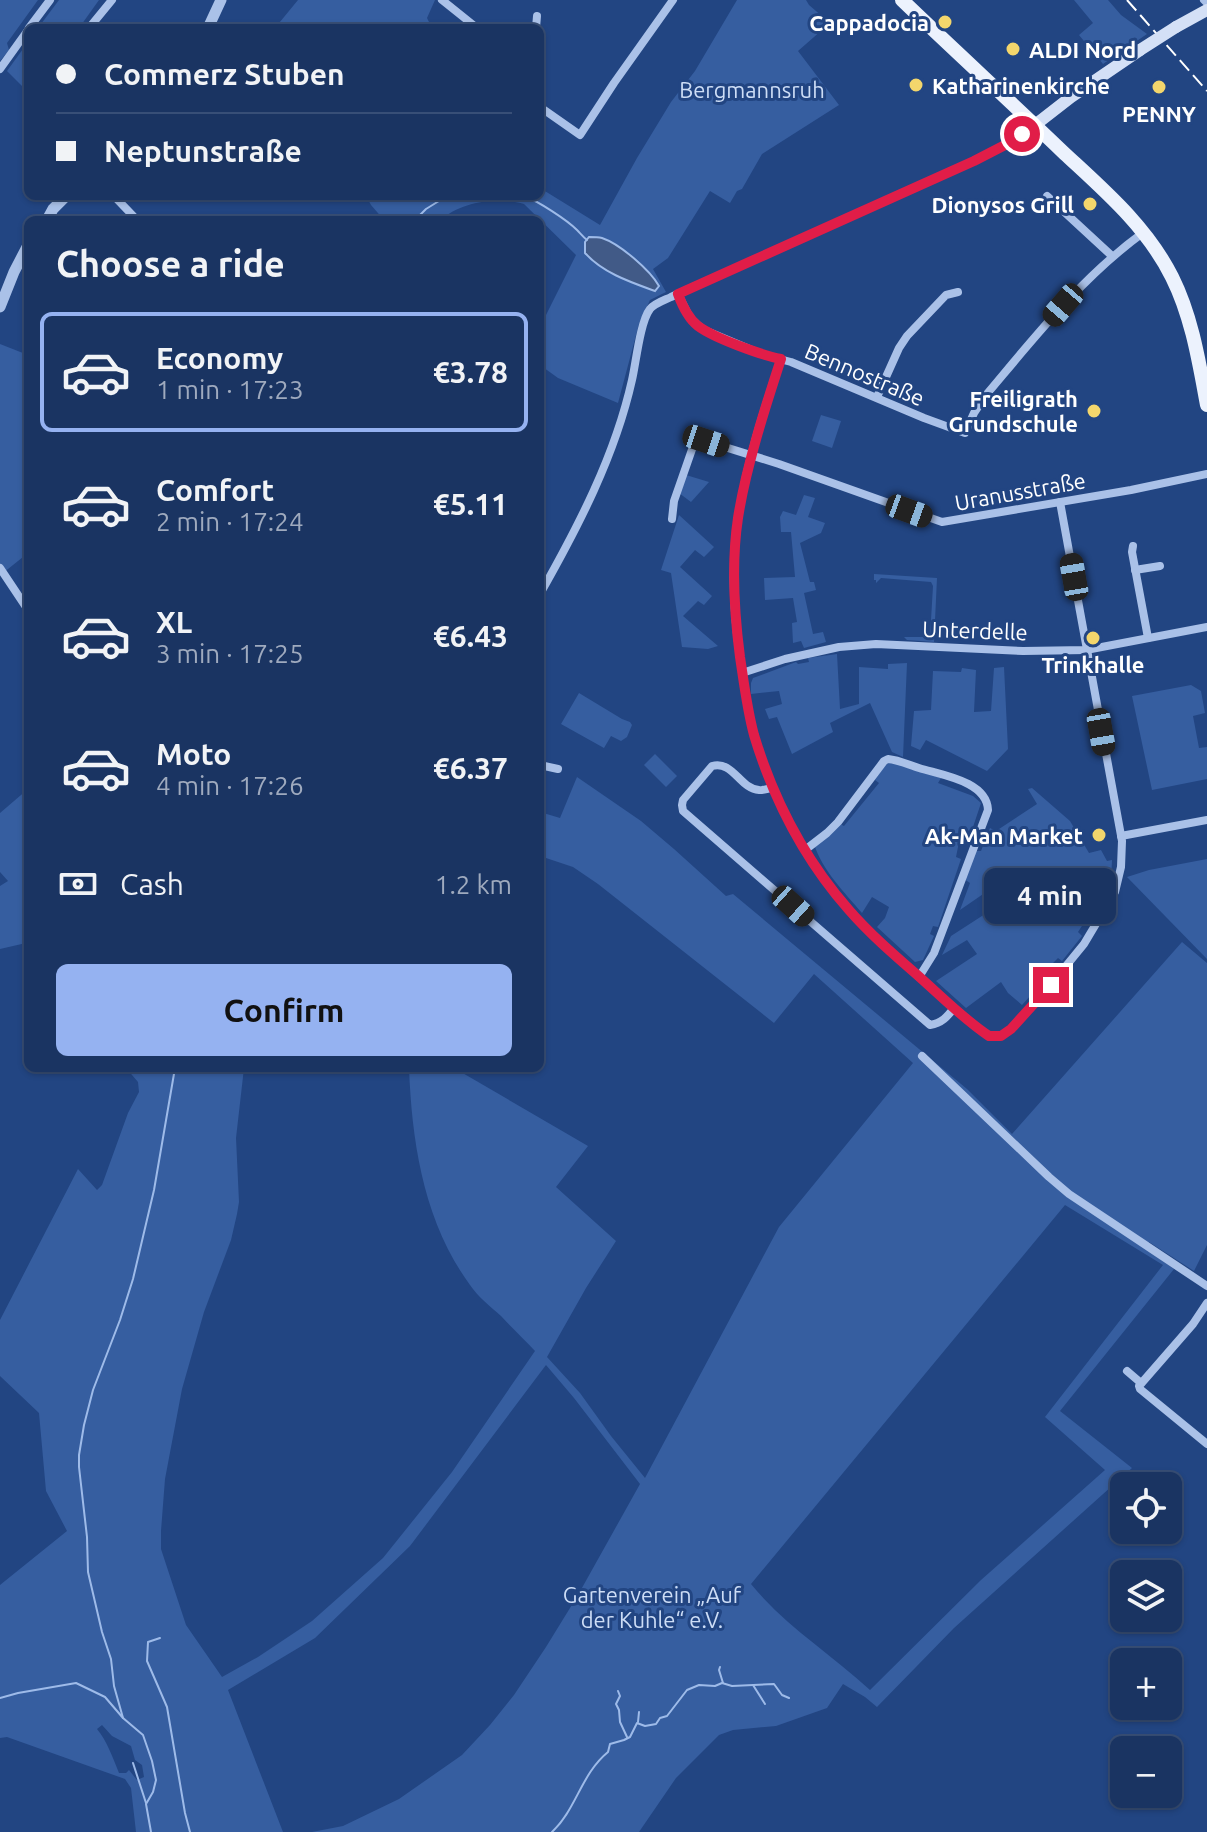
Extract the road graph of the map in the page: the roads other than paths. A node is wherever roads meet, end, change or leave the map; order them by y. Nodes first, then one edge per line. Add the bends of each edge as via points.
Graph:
1 (50, 0) edge
2 (112, 0) edge
3 (221, 0) edge
4 (442, 0) edge
5 (673, 0) edge
6 (904, 2) edge
7 (1207, 10) edge
8 (537, 16) dead end
9 (33, 24) edge
10 (92, 24) edge
11 (210, 24) edge
12 (472, 24) edge
13 (536, 24) edge
14 (24, 36) edge
15 (0, 69) edge
16 (544, 110) edge
17 (1035, 125) junction
18 (580, 135) junction
19 (590, 142) dead end
20 (1047, 196) dead end
21 (62, 200) edge
22 (118, 200) edge
23 (49, 216) edge
24 (133, 216) edge
25 (1144, 232) junction
26 (24, 253) edge
27 (1112, 256) junction
28 (958, 292) dead end
29 (678, 294) junction
30 (0, 307) edge
31 (781, 359) junction
32 (877, 397) junction
33 (1207, 405) edge
34 (753, 456) junction
35 (1207, 474) edge
36 (1060, 502) junction
37 (672, 519) dead end
38 (1133, 546) dead end
39 (1160, 566) dead end
40 (0, 568) edge
41 (1135, 570) junction
42 (544, 587) edge
43 (24, 604) edge
44 (1207, 627) edge
45 (1148, 638) junction
46 (1086, 650) junction
47 (742, 673) junction
48 (544, 766) edge
49 (558, 769) dead end
50 (772, 788) junction
51 (1207, 820) edge
52 (1121, 836) junction
53 (805, 850) junction
54 (919, 977) junction
55 (954, 1008) junction
56 (922, 1056) dead end
57 (1207, 1286) edge
58 (1207, 1303) edge
59 (1127, 1371) dead end
60 (1141, 1383) junction
61 (1207, 1444) edge

1 - 9 street
2 - 10 street
3 - 11 street
4 - 12 street
5 - 18 street
6 - 17 main road
7 - 17 main road, bridge
8 - 13 street
14 - 15 street
16 - 18 street
17 - 25 main road
17 - 29 street via 974,161
18 - 19 street
20 - 27 street
21 - 23 street
22 - 24 street
25 - 27 street
25 - 33 main road via 1183,302
26 - 30 street
27 - 32 street, Bennostraße via 1001,377 965,433
28 - 32 street via 946,295 907,336
29 - 31 street, Bennostraße via 704,330
29 - 42 street via 657,304 644,323 608,456
31 - 32 street, Bennostraße
31 - 34 street
34 - 36 street, Uranusstraße via 942,522
34 - 37 street, Uranusstraße via 696,438
34 - 47 street via 738,518 734,565
35 - 36 street, Uranusstraße
36 - 46 street
38 - 41 street
39 - 41 street
40 - 43 street
41 - 45 street
44 - 45 street, Unterdelle
45 - 46 street, Unterdelle
46 - 47 street, Unterdelle via 876,644 820,650
46 - 52 street
47 - 50 street via 754,735
48 - 49 street
50 - 53 street
50 - 55 street via 757,791 717,764 683,800 683,811 930,1025 944,1020
51 - 52 street
52 - 55 street via 1115,892 1101,918 1011,1029 989,1036
53 - 54 street via 849,910
53 - 54 street via 838,822 888,759 967,784 982,795 988,810 934,953
54 - 55 street
56 - 57 street via 1069,1194
58 - 60 street
59 - 60 street
60 - 61 street via 1140,1389

